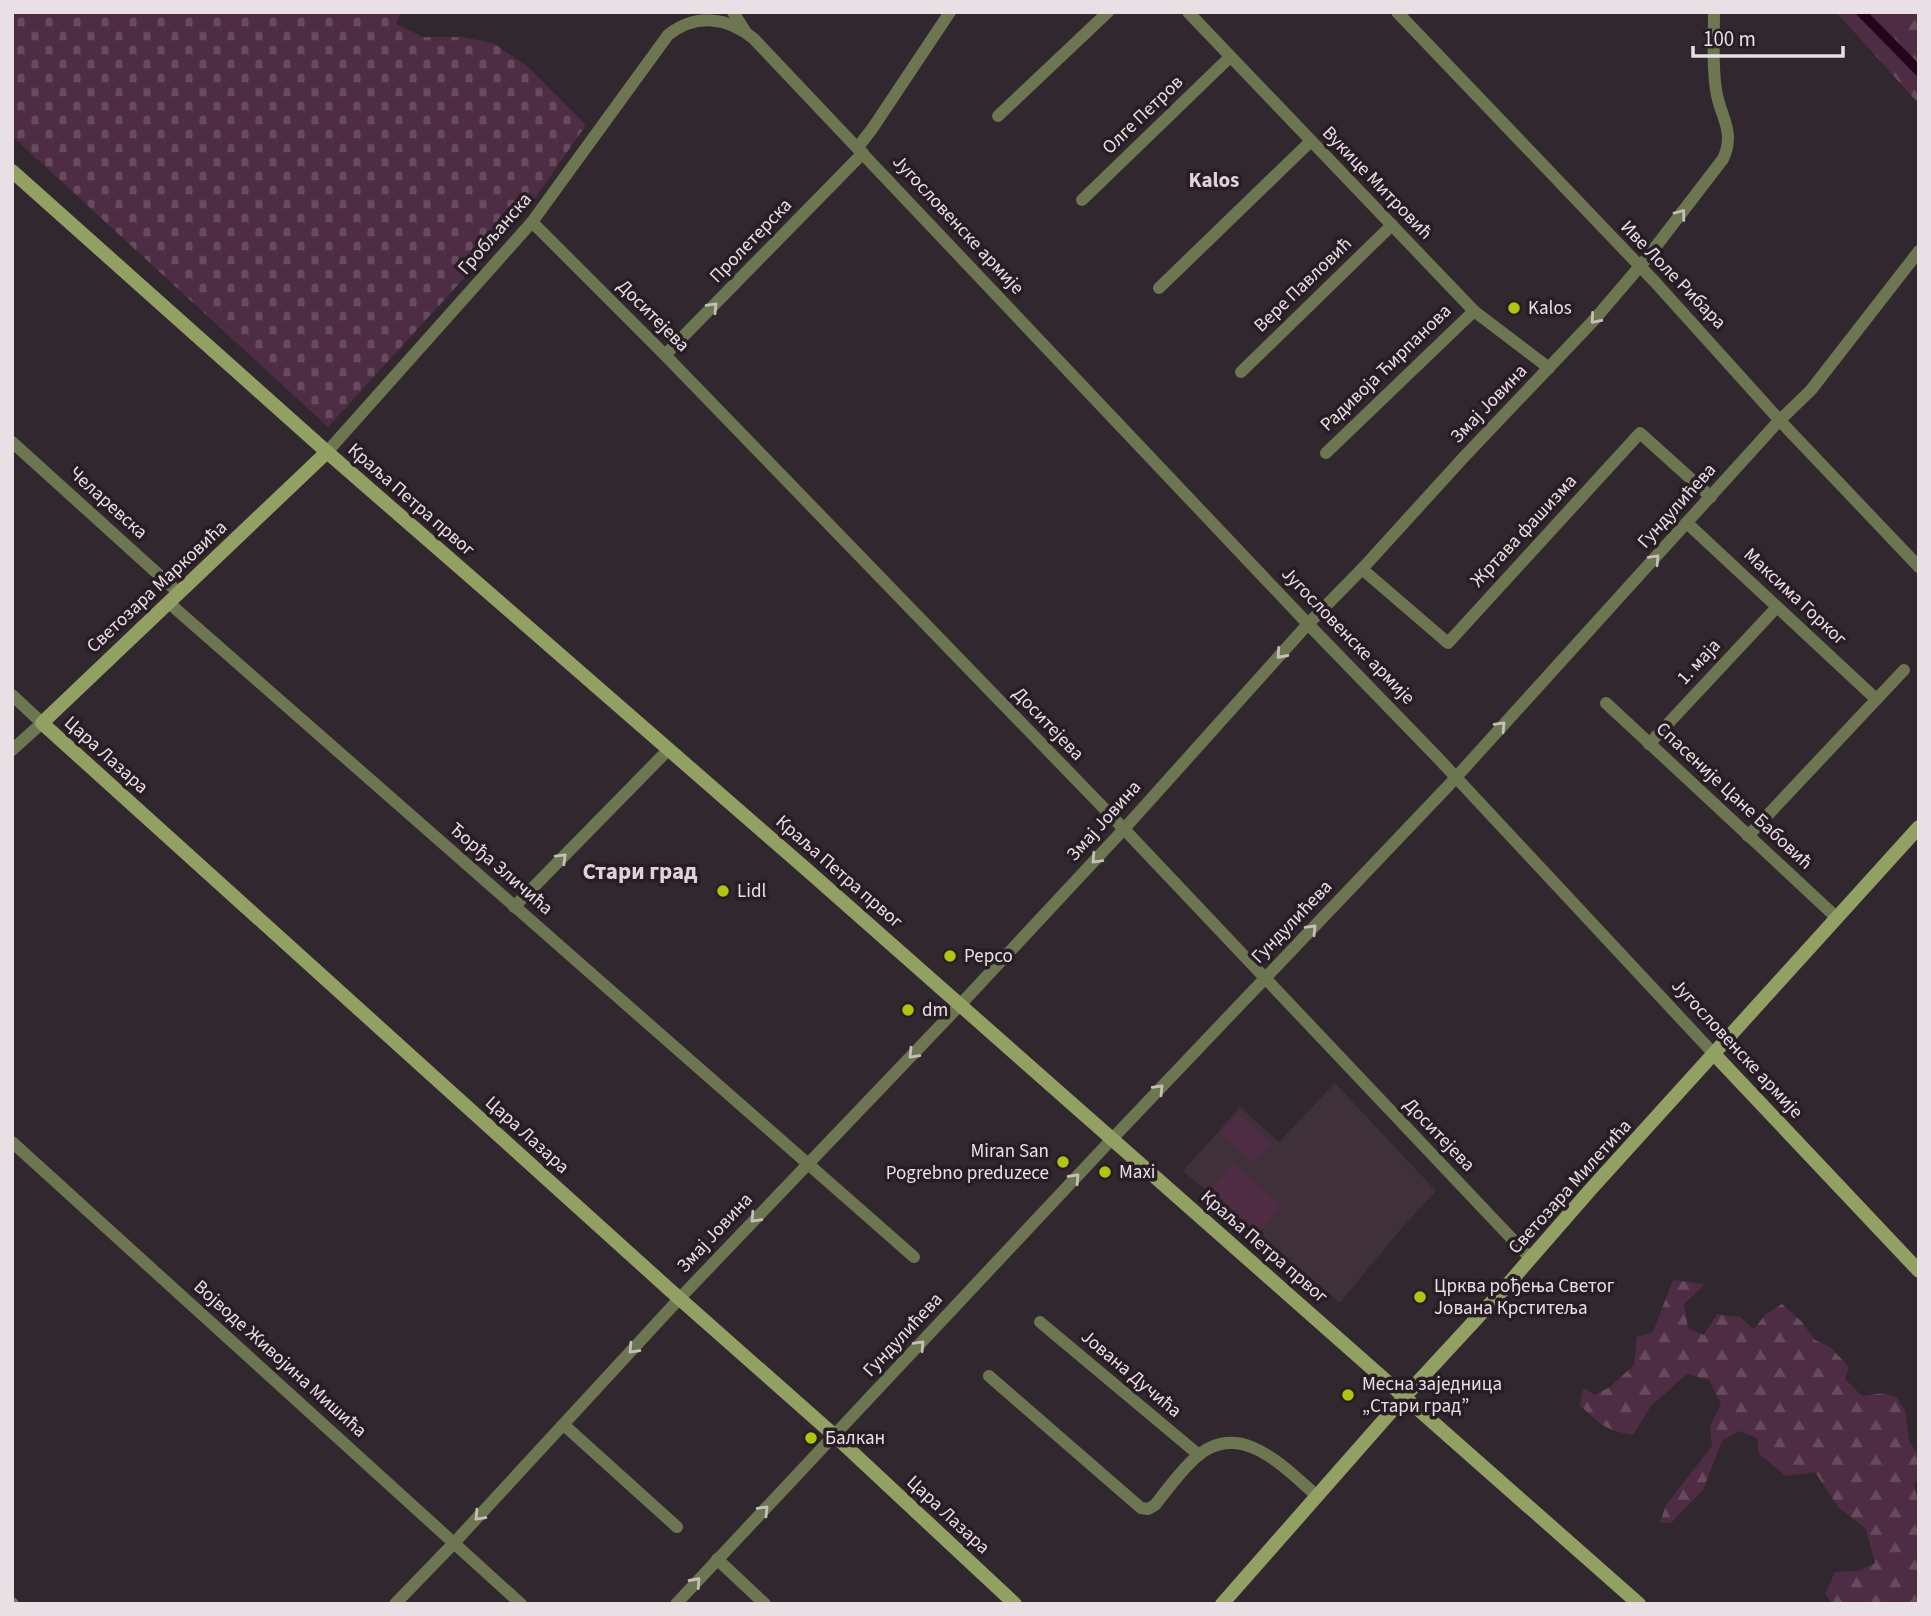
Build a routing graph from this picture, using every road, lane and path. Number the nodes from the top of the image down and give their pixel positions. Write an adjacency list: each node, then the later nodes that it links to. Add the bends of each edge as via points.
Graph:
1 (687, 12): 8 (street)
2 (733, 12): 9 (street, Југословенске армије)
3 (950, 12): 13 (street, Пролетерска)
4 (1108, 12): 11 (street)
5 (1188, 12): 10 (street, Вукице Митровић)
6 (1397, 12): 19 (street, Иве Лоле Рибара)
7 (1714, 12): 19 (street, Змај Јовина, one-way to 7, via 1728,148 1730,138 1716,92)
8 (677, 28): 9 (street, Југословенске армије, via 702,20 726,22); 16 (street, Гробљанска, via 659,45)
9 (746, 31): 13 (street, Југословенске армије)
10 (1230, 57): 12 (street, Вукице Митровић); 15 (street, Олге Петров)
11 (998, 116)
12 (1311, 141): 17 (street, Вукице Митровић); 20 (street)
13 (861, 150): 22 (street, Пролетерска, one-way to 13); 35 (street, Југословенске армије)
14 (12, 170): 27 (main road, Краља Петра првог)
15 (1082, 200)
16 (533, 222): 22 (street, Доситејева); 27 (street, Гробљанска)
17 (1392, 225): 21 (street, Вукице Митровић); 24 (street, Вере Павловић)
18 (1919, 251): 25 (street, Гундулићева, via 1811,390)
19 (1639, 267): 23 (street, Змај Јовина, one-way to 23); 25 (street, Иве Лоле Рибара)
20 (1159, 288)
21 (1474, 311): 23 (street, Вукице Митровић); 28 (street, Радивоја Ћирпанова)
22 (665, 355): 46 (street, Доситејева)
23 (1549, 368): 32 (street, Змај Јовина)
24 (1241, 372)
25 (1781, 419): 29 (street, Гундулићева); 31 (street, Иве Лоле Рибара)
26 (12, 442): 33 (street, Челаревска)
27 (327, 452): 33 (main road, Светозара Марковића); 42 (main road, Краља Петра првог)
28 (1326, 453)
29 (1712, 497): 30 (street, Гундулићева); 32 (street, Жртава фашизма, via 1640,433 1448,643)
30 (1687, 523): 34 (street, Максима Горког); 44 (street, Гундулићева, one-way to 30)
31 (1919, 567)
32 (1362, 569): 35 (street, Змај Јовина)
33 (174, 598): 40 (main road, Светозара Марковића); 48 (street, Ђорђа Зличића)
34 (1777, 607): 38 (street, Максима Горког); 41 (street, 1. маја)
35 (1308, 624): 44 (street, Југословенске армије); 46 (street, Змај Јовина, one-way to 46)
36 (1904, 670): 38 (street)
37 (12, 695): 40 (street, Цара Лазара)
38 (1876, 699): 47 (street)
39 (1606, 703): 41 (street, Спасеније Цане Бабовић)
40 (42, 723): 43 (street, Светозара Марковића); 59 (main road, Цара Лазара)
41 (1649, 744): 47 (street, Спасеније Цане Бабовић)
42 (669, 749): 48 (street, one-way to 42); 51 (main road, Краља Петра првог)
43 (12, 750)
44 (1456, 777): 50 (street, Гундулићева, one-way to 44); 52 (street, Југословенске армије)
45 (1919, 827): 49 (main road, Светозара Милетића)
46 (1124, 829): 50 (street, Доситејева); 51 (street, Змај Јовина, one-way to 51)
47 (1748, 835): 49 (street, Спасеније Цане Бабовић)
48 (514, 907): 55 (street, Ђорђа Зличића)
49 (1836, 917): 52 (main road, Светозара Милетића)
50 (1265, 979): 53 (street, Гундулићева, one-way to 50); 57 (street, Доситејева)
51 (960, 1005): 53 (main road, Краља Петра првог); 55 (street, Змај Јовина, one-way to 55)
52 (1714, 1054): 57 (main road, Светозара Милетића); 58 (main road, Југословенске армије)
53 (1112, 1139): 62 (main road, Краља Петра првог); 64 (street, Гундулићева, one-way to 53)
54 (12, 1142): 68 (street, Војводе Живојина Мишића)
55 (808, 1162): 56 (street, Ђорђа Зличића); 59 (street, Змај Јовина, one-way to 59)
56 (914, 1257)
57 (1530, 1258): 62 (main road, Светозара Милетића)
58 (1919, 1271)
59 (679, 1299): 63 (street, Змај Јовина, one-way to 63); 64 (main road, Цара Лазара)
60 (1040, 1322): 65 (street, Јована Дучића)
61 (989, 1376): 65 (street, via 1141,1508 1155,1505)
62 (1405, 1396): 66 (main road, Светозара Милетића); 76 (main road, Краља Петра првог)
63 (564, 1425): 67 (street); 68 (street, Змај Јовина, one-way to 68)
64 (835, 1436): 69 (street, Гундулићева, one-way to 64); 74 (main road, Цара Лазара)
65 (1199, 1455): 66 (street, via 1224,1444 1255,1447)
66 (1317, 1496): 75 (main road, Светозара Милетића)
67 (677, 1527)
68 (454, 1543): 70 (street, Змај Јовина); 71 (street, Војводе Живојина Мишића)
69 (717, 1559): 72 (street, Гундулићева, one-way to 69); 73 (street)
70 (395, 1604)
71 (521, 1604)
72 (676, 1604)
73 (765, 1604)
74 (1016, 1604)
75 (1222, 1604)
76 (1639, 1604)

